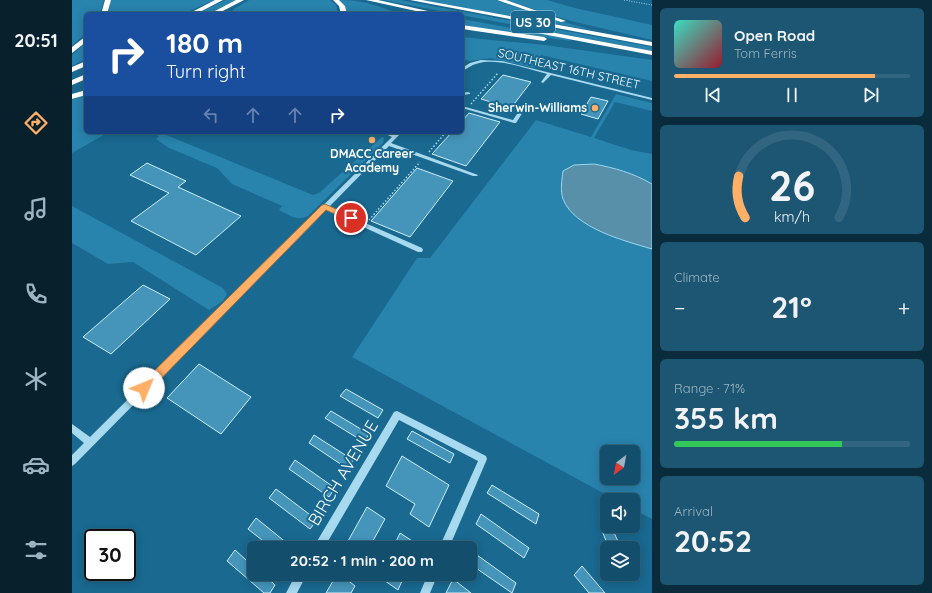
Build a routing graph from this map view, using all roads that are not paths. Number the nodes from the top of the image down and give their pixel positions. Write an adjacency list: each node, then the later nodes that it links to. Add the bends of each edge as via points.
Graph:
1 (108, 0): 10 (highway)
2 (220, 0): 11 (highway)
3 (241, 0): 12 (highway)
4 (245, 0): 13 (highway)
5 (336, 0): 14 (highway)
6 (369, 0): 9 (highway); 15 (highway)
7 (413, 0): 21 (highway, US 30)
8 (500, 0): 21 (highway, via 564,21)
9 (430, 11)
10 (105, 12)
11 (194, 12)
12 (216, 12)
13 (229, 12)
14 (344, 12)
15 (402, 12)
16 (464, 27): 24 (highway)
17 (516, 27): 25 (highway, US 30)
18 (469, 36): 20 (highway)
19 (84, 40): 23 (highway)
20 (548, 43)
21 (652, 43)
22 (564, 44): 24 (highway)
23 (72, 51)
24 (626, 52): 25 (highway)
25 (652, 55)
26 (464, 61): 27 (street)
27 (472, 63): 29 (street); 31 (street, SOUTHEAST 16TH STREET, via 502,62)
28 (84, 64): 30 (highway)
29 (464, 69)
30 (72, 70)
31 (550, 74): 33 (street); 39 (street, SOUTHEAST 16TH STREET)
32 (84, 77): 34 (highway)
33 (543, 82)
34 (72, 83)
35 (84, 93): 38 (highway)
36 (468, 93): 37 (street)
37 (464, 94)
38 (72, 96)
39 (652, 99)
40 (464, 107): 41 (street, via 514,122)
41 (521, 112)
42 (398, 134): 43 (street)
43 (388, 144): 44 (street); 45 (street)
44 (475, 174)
45 (325, 207): 46 (street); 48 (street)
46 (420, 250)
47 (72, 428): 48 (street)
48 (90, 442): 49 (street)
49 (72, 461)
50 (322, 541): 51 (street, BIRCH AVENUE, via 397,415 482,459)
51 (447, 541)
52 (298, 581): 54 (street)
53 (430, 581): 55 (street)
54 (291, 593)
55 (425, 593)

